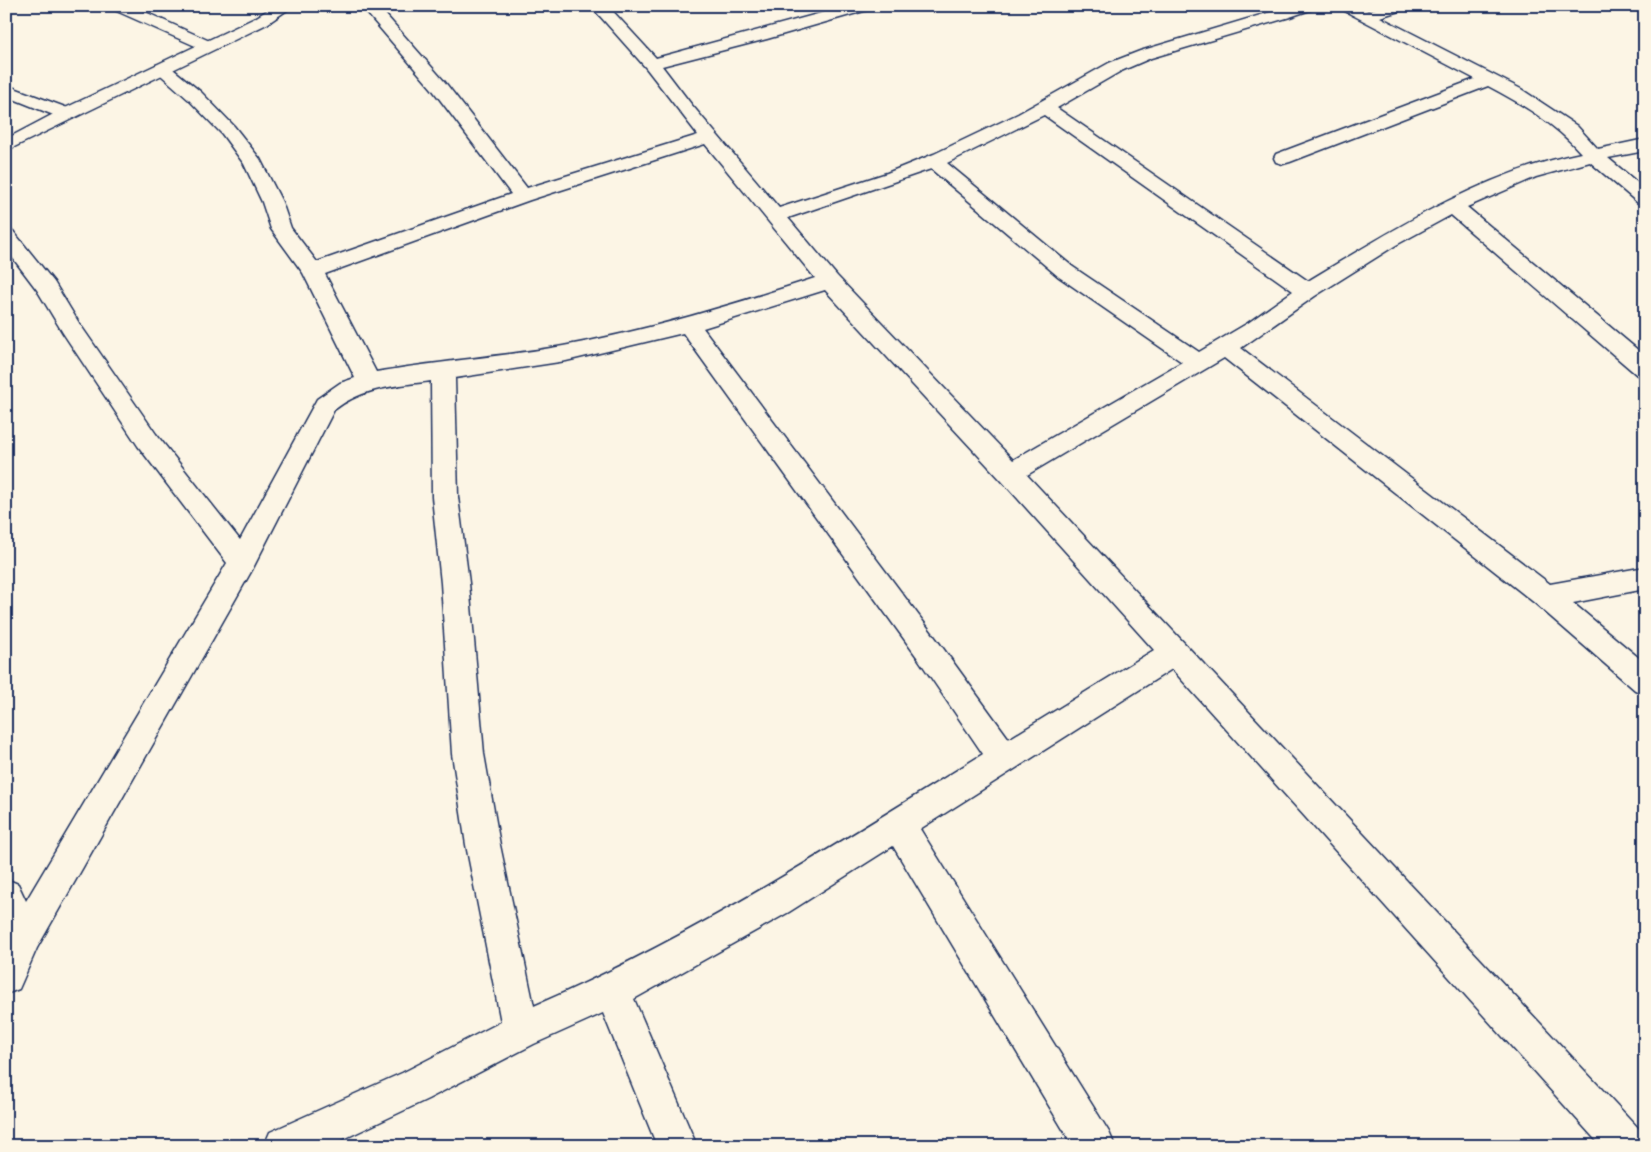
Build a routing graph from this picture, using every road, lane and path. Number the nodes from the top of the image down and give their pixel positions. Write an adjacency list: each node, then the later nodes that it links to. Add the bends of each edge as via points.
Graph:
1 (118, 6): 10 (street)
2 (285, 6): 10 (street)
3 (369, 6): 23 (street, via 438,85)
4 (599, 6): 11 (street)
5 (865, 6): 11 (street)
6 (1307, 6): 15 (street, via 1124,63)
7 (1347, 6): 9 (street)
8 (1399, 6): 9 (street)
9 (1367, 16): 13 (street)
10 (208, 46): 12 (street)
11 (652, 64): 17 (street)
12 (162, 69): 16 (street); 28 (street, via 195,96 228,130 253,163 281,229)
13 (1488, 80): 20 (street, via 1550,115 1570,130); 21 (street)
14 (6, 90): 16 (street)
15 (1044, 107): 22 (street); 30 (street)
16 (67, 114): 19 (street)
17 (709, 137): 23 (street); 26 (street)
18 (1645, 145): 20 (street)
19 (6, 146)
20 (1593, 155): 24 (street); 25 (street, via 1529,173)
21 (1283, 158)
22 (933, 161): 26 (street); 33 (street, via 1066,272)
23 (523, 196): 28 (street)
24 (1645, 199)
25 (1453, 206): 30 (street); 34 (street)
26 (775, 216): 29 (street)
27 (6, 235): 38 (street, via 46,286 147,440)
28 (313, 272): 36 (street)
29 (830, 281): 31 (street); 37 (street)
30 (1308, 291): 32 (street)
31 (689, 325): 35 (street, via 521,362); 43 (street, via 911,625)
32 (1225, 347): 33 (street); 40 (street)
33 (1199, 363): 37 (street)
34 (1645, 369)
35 (443, 371): 36 (street); 49 (street, via 445,497 468,754)
36 (369, 382): 38 (street, via 345,390 324,405)
37 (1010, 473): 41 (street)
38 (242, 562): 46 (street)
39 (1645, 578): 40 (street)
40 (1546, 596): 42 (street)
41 (1174, 652): 43 (street); 53 (street)
42 (1645, 681)
43 (1004, 758): 44 (street)
44 (899, 824): 48 (street, via 777,900); 52 (street)
45 (6, 896): 46 (street)
46 (25, 936): 47 (street)
47 (6, 976)
48 (612, 990): 49 (street); 51 (street)
49 (521, 1031): 50 (street, via 416,1086)
50 (286, 1145)
51 (676, 1146)
52 (1095, 1146)
53 (1628, 1146)

